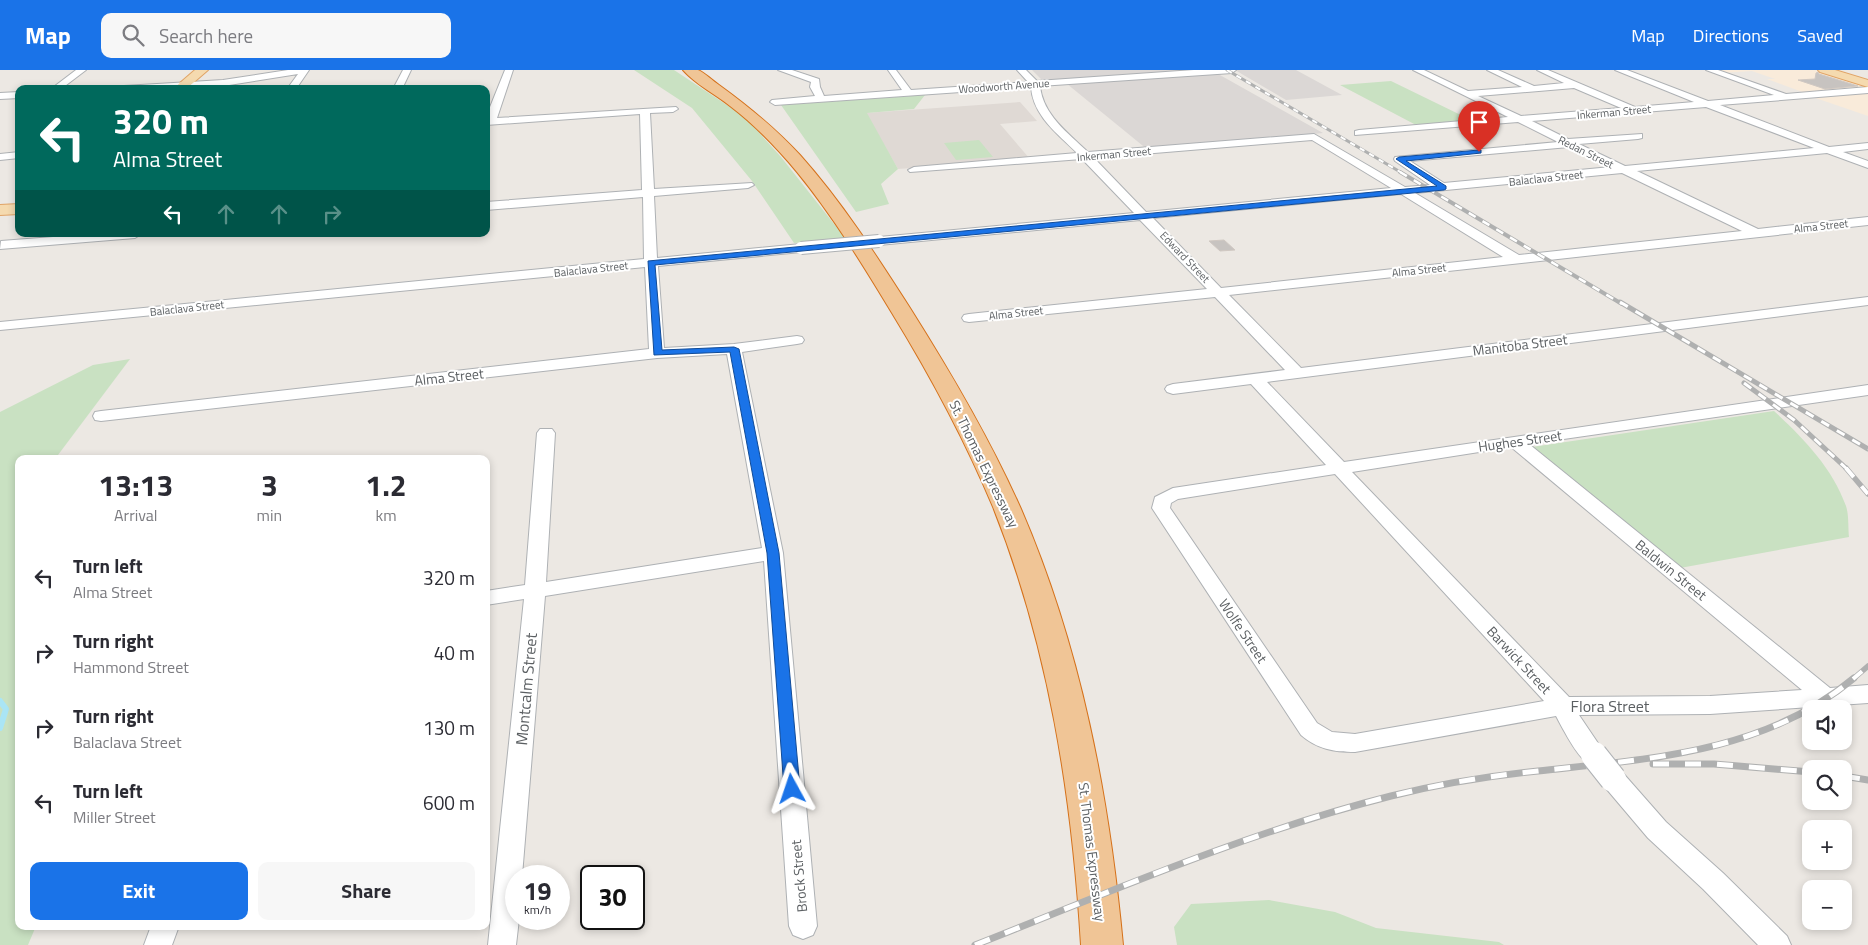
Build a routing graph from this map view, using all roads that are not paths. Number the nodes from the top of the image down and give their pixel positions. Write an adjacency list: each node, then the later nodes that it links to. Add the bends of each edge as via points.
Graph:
1 (82, 70): 20 (street)
2 (202, 70): 21 (main road)
3 (305, 70): 22 (street); 23 (street)
4 (407, 70): 24 (street)
5 (509, 70): 39 (street, via 497,90)
6 (689, 70): 43 (highway, St. Thomas Expressway)
7 (711, 70): 43 (highway)
8 (782, 70): 32 (street, via 816,81 815,88)
9 (892, 70): 28 (street)
10 (1021, 70): 18 (street)
11 (1232, 70): 18 (street, Woodworth Avenue)
12 (1417, 70): 29 (street, Redan Street)
13 (1491, 70): 26 (street)
14 (1541, 70): 25 (street)
15 (1619, 70): 35 (street)
16 (1710, 70): 33 (street)
17 (1824, 70): 19 (main road)
18 (1035, 84): 28 (street, Woodworth Avenue); 51 (street, Edward Street, via 1040,108)
19 (1868, 84)
20 (60, 85)
21 (183, 85)
22 (198, 85)
23 (294, 85)
24 (399, 85)
25 (1574, 85): 26 (street); 37 (street)
26 (1533, 88): 29 (street)
27 (1868, 90): 33 (street, Inkerman Street)
28 (908, 92): 32 (street, Woodworth Avenue)
29 (1466, 94): 40 (street, Redan Street)
30 (15, 95): 31 (street)
31 (0, 96)
32 (821, 98): 34 (street, Woodworth Avenue)
33 (1788, 98): 35 (street, Inkerman Street)
34 (775, 102)
35 (1709, 104): 37 (street, Inkerman Street); 48 (street)
36 (673, 109): 38 (street)
37 (1635, 110): 40 (street, Inkerman Street)
38 (645, 111): 41 (street); 58 (street)
39 (490, 119)
40 (1521, 120): 42 (street, Inkerman Street); 46 (street, Redan Street)
41 (490, 122)
42 (1360, 133)
43 (771, 134): 98 (highway, St. Thomas Expressway, via 836,212 904,314 972,435 1016,532 1041,603 1070,711 1091,835)
44 (1638, 136): 46 (street)
45 (1314, 137): 51 (street, Inkerman Street); 57 (street)
46 (1568, 143): 54 (street, Redan Street); 56 (street, via 1399,159)
47 (1868, 146): 48 (street, Balaclava Street)
48 (1828, 150): 52 (street); 54 (street, Balaclava Street)
49 (15, 155): 50 (street)
50 (0, 157)
51 (1086, 157): 53 (street, Inkerman Street); 62 (street, Edward Street)
52 (1868, 165)
53 (914, 170)
54 (1624, 170): 56 (street, Balaclava Street); 65 (street, Redan Street)
55 (748, 185): 58 (street)
56 (1444, 188): 57 (street, Balaclava Street)
57 (1405, 191): 62 (street, Balaclava Street); 69 (street)
58 (650, 193): 59 (street); 70 (street)
59 (490, 206)
60 (15, 209): 61 (main road)
61 (0, 210)
62 (1145, 216): 68 (street, Balaclava Street, bridge); 71 (street, Edward Street)
63 (1868, 221): 65 (street, Alma Street)
64 (15, 233): 67 (street)
65 (1756, 233): 69 (street, Alma Street)
66 (98, 237): 67 (street)
67 (1, 245)
68 (801, 248): 70 (street, Balaclava Street)
69 (1517, 260): 71 (street, Alma Street)
70 (651, 263): 74 (street, Balaclava Street); 77 (street)
71 (1219, 292): 73 (street, Alma Street); 78 (street, Edward Street)
72 (1868, 301): 78 (street, Manitoba Street)
73 (969, 318)
74 (5, 325)
75 (797, 340): 76 (street, Alma Street)
76 (734, 349): 77 (street, Alma Street); 87 (street, Brock Street)
77 (657, 353): 82 (street, Alma Street)
78 (1298, 374): 79 (street, Manitoba Street)
79 (1255, 379): 80 (street, Manitoba Street); 85 (street, Barwick Street)
80 (1173, 389)
81 (1868, 390): 84 (street, Hughes Street)
82 (101, 416)
83 (546, 433): 88 (street, Montcalm Street)
84 (1516, 441): 85 (street, Hughes Street); 91 (street, Baldwin Street)
85 (1338, 468): 86 (street, Hughes Street); 92 (street, Barwick Street)
86 (1173, 494): 93 (street, Wolfe Street, via 1162,501 1161,508 1309,728 1321,739)
87 (773, 553): 88 (street); 94 (street, Brock Street)
88 (535, 590): 89 (street); 97 (street, Montcalm Street)
89 (490, 597)
90 (1868, 694): 91 (street, Flora Street)
91 (1827, 698): 92 (street, Flora Street, via 1710,705)
92 (1563, 706): 93 (street, Flora Street); 99 (street, Barwick Street, bridge, via 1594,755 1657,830)
93 (1355, 743)
94 (803, 926)
95 (164, 930): 96 (street)
96 (158, 945)
97 (502, 945)
98 (1102, 945)
99 (1777, 945)

